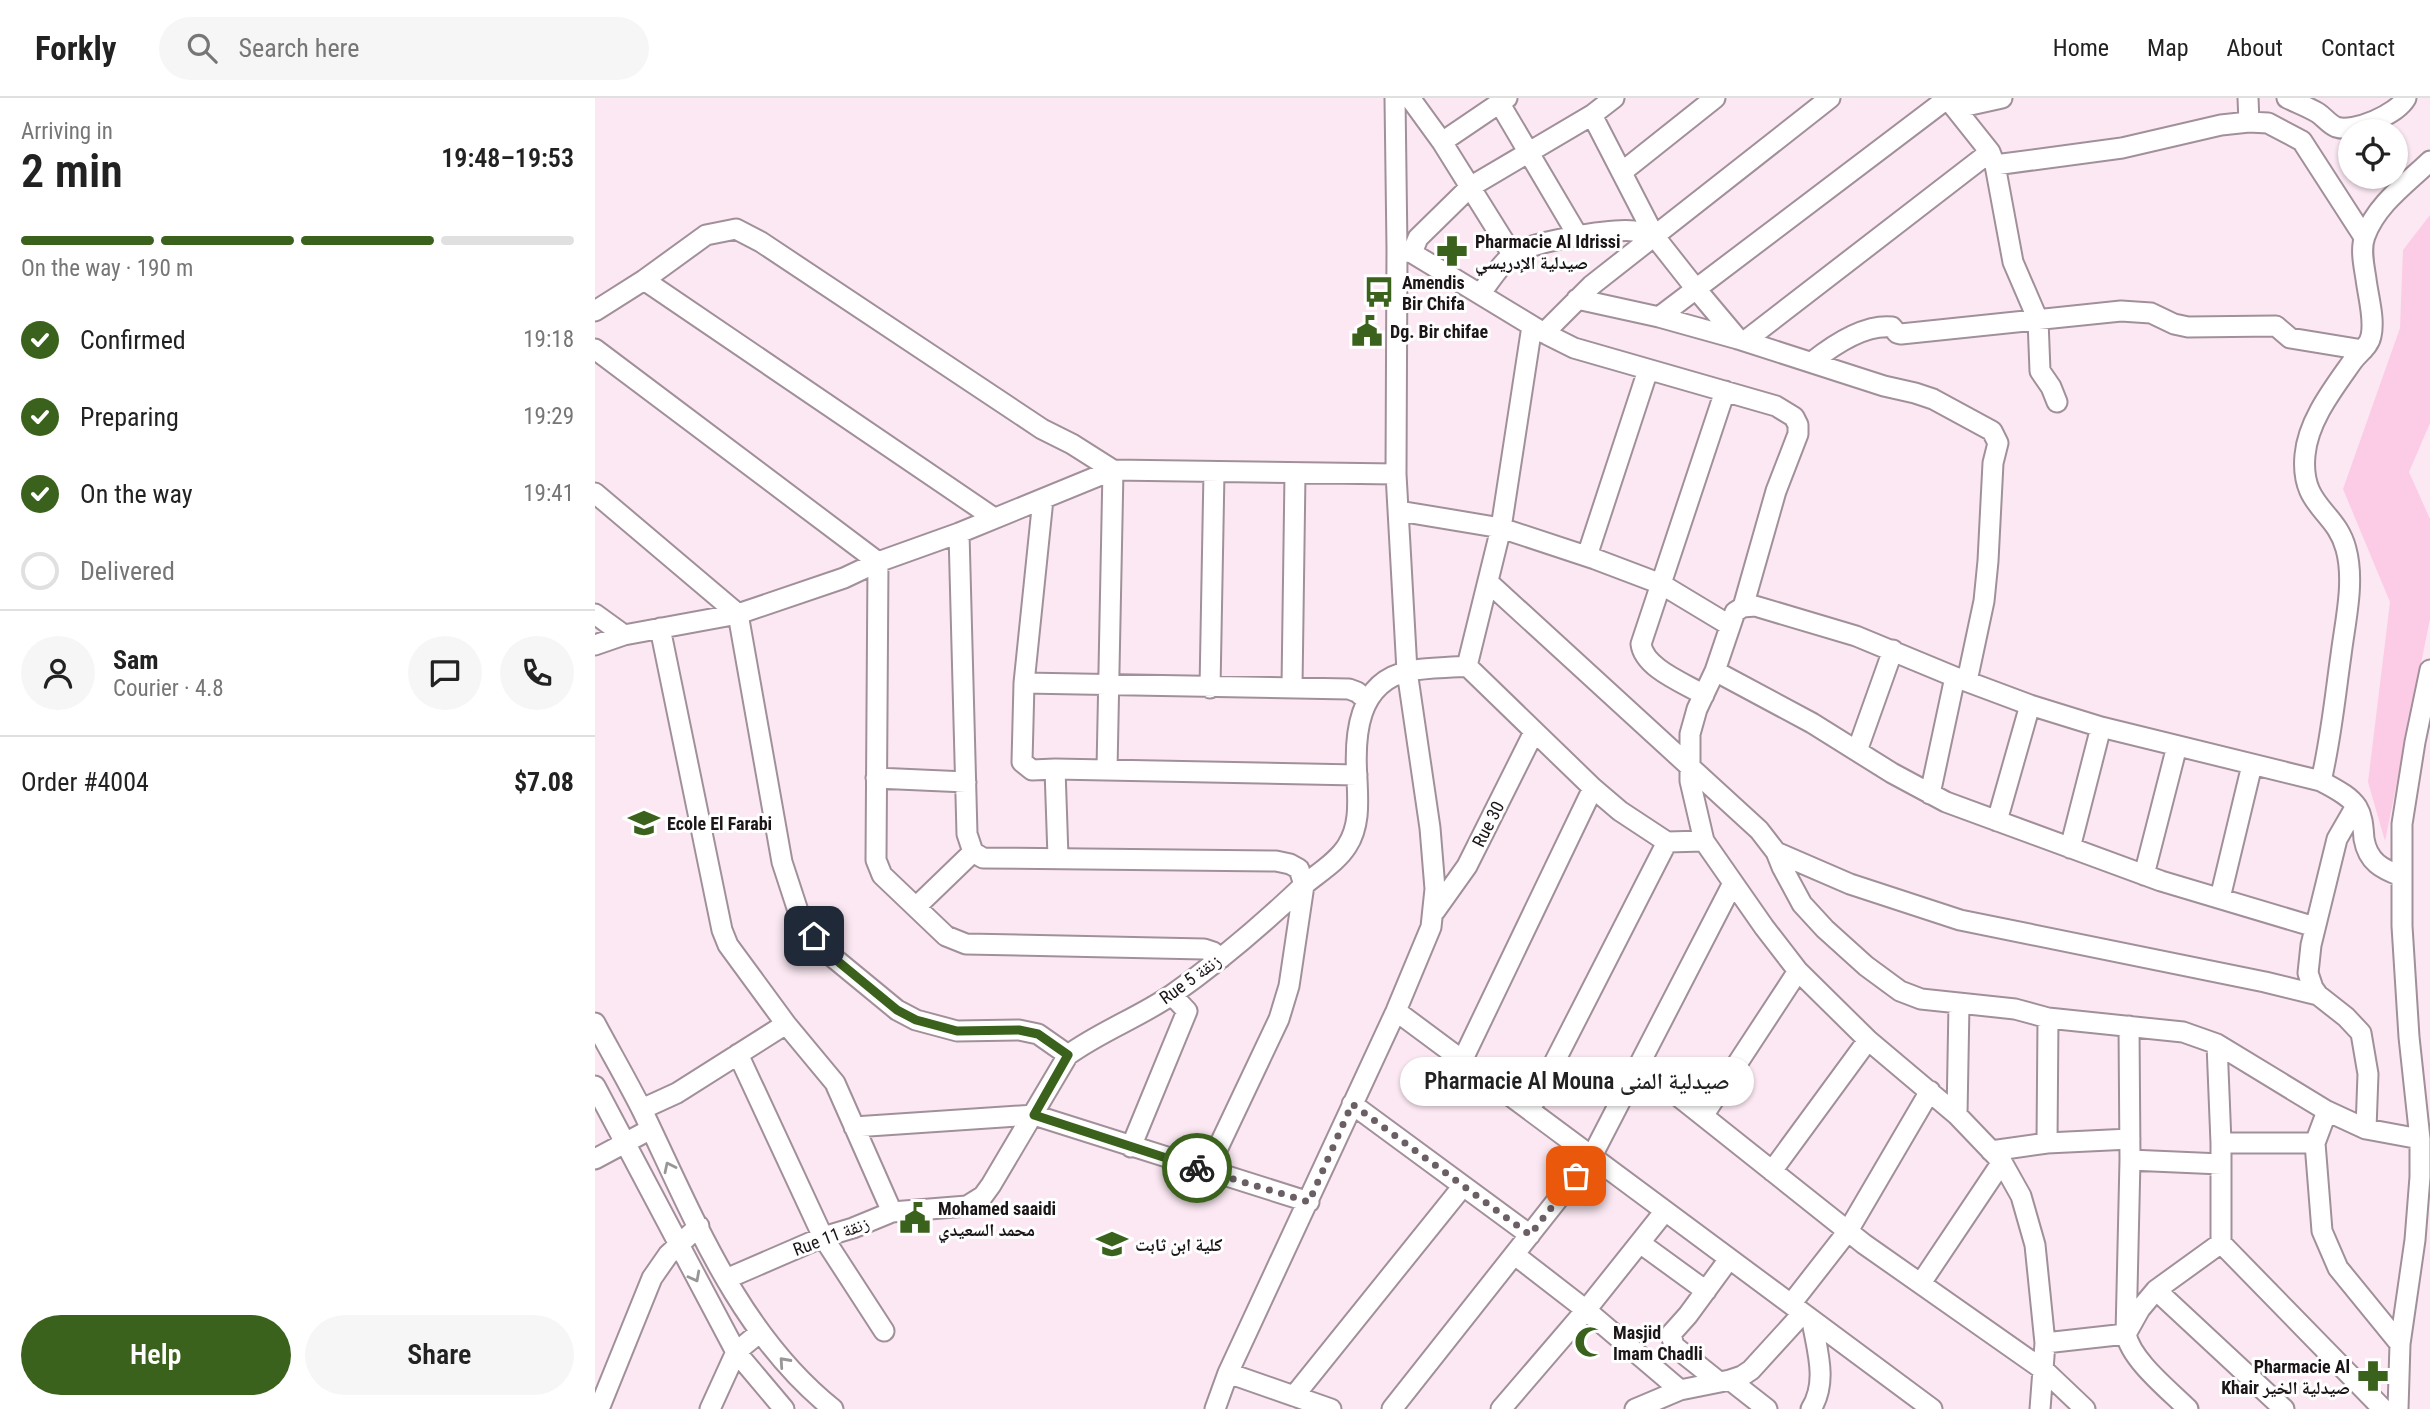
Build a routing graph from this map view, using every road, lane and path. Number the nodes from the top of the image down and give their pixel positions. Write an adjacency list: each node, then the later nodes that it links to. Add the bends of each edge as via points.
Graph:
1 (1395, 98): 23 (street)
2 (1411, 98): 14 (street)
3 (1614, 98): 12 (street)
4 (1715, 98): 18 (street)
5 (1830, 98): 21 (street)
6 (2002, 98): 11 (street)
7 (2248, 98): 13 (street)
8 (2287, 98): 9 (street, via 2341,128 2385,116)
9 (2406, 98)
10 (1504, 101): 14 (street); 15 (street)
11 (1951, 101): 16 (street); 26 (street)
12 (1592, 115): 15 (street); 18 (street)
13 (2249, 122): 16 (street, via 2102,152); 22 (street, via 2275,125 2302,141)
14 (1442, 142): 19 (street)
15 (1528, 152): 19 (street); 20 (street)
16 (1992, 158): 31 (street, via 2013,262); 33 (street)
17 (2430, 161): 22 (street, via 2388,200)
18 (1622, 172): 21 (street)
19 (1470, 187): 23 (street); 24 (street)
20 (1578, 236): 21 (street, via 1636,231); 24 (street)
21 (1655, 237): 26 (street); 28 (street)
22 (2364, 237): 35 (street, via 2372,330)
23 (1404, 251): 27 (street); 43 (street)
24 (1512, 254): 27 (street)
25 (645, 280): 29 (street); 40 (street, via 706,235 740,230 1042,429); 47 (street)
26 (1696, 289): 30 (street); 33 (street)
27 (1481, 293): 32 (street)
28 (1577, 299): 30 (street); 32 (street)
29 (595, 311)
30 (1659, 317): 33 (street)
31 (2038, 320): 35 (street, via 2136,311 2187,327 2276,326 2290,338); 36 (street, via 1901,334 1883,327 1836,342); 39 (street, via 2040,371)
32 (1538, 329): 37 (street, via 1574,348); 48 (street)
33 (1742, 340): 36 (street)
34 (595, 349): 51 (street)
35 (2363, 350): 84 (street, via 2322,407 2305,455 2311,494 2341,533 2348,564 2347,612)
36 (1812, 362): 66 (street, via 1933,399 1997,439 1984,601)
37 (1648, 370): 38 (street); 50 (street)
38 (1725, 391): 53 (street); 54 (street, via 1787,411 1798,428)
39 (2057, 402)
40 (1113, 470): 41 (street); 45 (street); 68 (street)
41 (1214, 472): 42 (street); 70 (street)
42 (1295, 474): 43 (street); 69 (street)
43 (1397, 474): 46 (street)
44 (595, 493): 56 (street)
45 (1043, 499): 47 (street); 67 (street)
46 (1399, 511): 48 (street); 64 (street)
47 (994, 518): 49 (street)
48 (1501, 528): 50 (street); 52 (street)
49 (960, 533): 51 (street); 85 (street)
50 (1587, 556): 53 (street)
51 (878, 562): 56 (street); 83 (street)
52 (1488, 582): 62 (street); 78 (street)
53 (1661, 584): 57 (street); 71 (street, via 1642,650 1655,666)
54 (1743, 607): 57 (street); 61 (street, via 1755,606)
55 (595, 614): 59 (street)
56 (738, 614): 58 (street); 117 (street, via 782,862 799,914 814,936 829,954 897,1010 916,1020 957,1031 1038,1034)
57 (1729, 625): 65 (street)
58 (660, 628): 59 (street); 112 (street, via 722,930 734,954)
59 (624, 635): 60 (street)
60 (595, 645)
61 (1893, 650): 66 (street); 77 (street)
62 (1467, 666): 64 (street); 75 (street)
63 (2430, 670): 97 (street, via 2402,824)
64 (1408, 671): 72 (street, via 1388,680); 102 (street, via 1434,870)
65 (1715, 671): 71 (street); 77 (street)
66 (1961, 679): 73 (street); 87 (street)
67 (1024, 683): 68 (street); 80 (street, via 1022,762 1032,770)
68 (1109, 686): 70 (street); 81 (street)
69 (1292, 687): 70 (street); 72 (street, via 1349,689)
70 (1210, 688)
71 (1704, 695): 78 (street, via 1693,720)
72 (1367, 701): 82 (street, Rue 5 زنقة, via 1357,732)
73 (2030, 705): 74 (street); 89 (street)
74 (2101, 727): 76 (street); 92 (street)
75 (1534, 732): 86 (street); 102 (street, Rue 30, via 1467,866)
76 (2177, 746): 79 (street); 96 (street)
77 (1857, 751): 87 (street)
78 (1689, 764): 90 (street); 94 (street)
79 (2252, 765): 84 (street); 100 (street)
80 (1055, 769): 81 (street); 95 (street)
81 (1107, 771): 82 (street)
82 (1357, 775): 99 (street, Rue 5 زنقة, via 1359,808 1349,844)
83 (876, 778): 85 (street); 101 (street, via 879,870)
84 (2321, 781): 88 (street)
85 (966, 782): 93 (street, via 967,834)
86 (1593, 788): 91 (street); 118 (street)
87 (1930, 794): 89 (street)
88 (2356, 806): 97 (street, via 2370,855 2381,869); 103 (street, via 2336,839)
89 (1997, 821): 92 (street)
90 (1704, 841): 91 (street); 98 (street)
91 (1667, 842): 124 (street)
92 (2070, 848): 96 (street)
93 (974, 852): 95 (street, via 983,858); 101 (street)
94 (1776, 852): 107 (street, via 1850,884 1960,920); 108 (street, via 1803,904 1866,966 1912,996)
95 (1058, 857): 99 (street, via 1276,861 1300,870)
96 (2144, 875): 100 (street)
97 (2401, 876): 133 (street, via 2409,1037)
98 (1733, 883): 105 (street); 119 (street)
99 (1304, 886): 104 (street, Rue 5 زنقة); 144 (street, via 1289,986 1279,1019)
100 (2220, 898): 103 (street)
101 (916, 907): 104 (street, via 946,936 966,944 1204,948)
102 (1435, 911): 109 (street)
103 (2315, 927): 107 (street, via 2308,973)
104 (1220, 958): 106 (street, Rue 5 زنقة)
105 (1798, 971): 114 (street); 128 (street)
106 (1172, 995): 117 (street, Rue 5 زنقة); 138 (street, via 1187,1011)
107 (2318, 995): 131 (street, via 2354,1024 2364,1039)
108 (1959, 1004): 110 (street, via 2015,1009); 127 (street)
109 (1397, 1011): 118 (street); 122 (street)
110 (2048, 1018): 113 (street); 135 (street)
111 (595, 1023): 123 (street)
112 (786, 1024): 116 (street); 129 (street, via 835,1083)
113 (2129, 1026): 115 (street, via 2183,1032); 132 (street)
114 (1868, 1040): 121 (street); 145 (street)
115 (2217, 1044): 125 (street); 136 (street)
116 (738, 1054): 123 (street, via 677,1093); 153 (street)
117 (1068, 1055): 126 (street, Rue 11 زنقة)
118 (1463, 1059): 124 (street)
119 (1639, 1065): 128 (street); 139 (street)
120 (595, 1086): 134 (street)
121 (1930, 1091): 127 (street); 151 (street)
122 (1352, 1104): 146 (street); 147 (street)
123 (642, 1109): 130 (street)
124 (1530, 1110): 139 (street)
125 (2327, 1111): 131 (street); 137 (street)
126 (1034, 1115): 129 (street); 138 (street); 149 (street, Rue 11 زنقة, via 991,1185 975,1202)
127 (1957, 1115): 140 (street)
128 (1703, 1116): 145 (street)
129 (854, 1127): 149 (street)
130 (651, 1129): 134 (street); 150 (street, one-way to 130)
131 (2366, 1129): 133 (street)
132 (2130, 1139): 135 (street); 142 (street)
133 (2420, 1139): 169 (street, via 2415,1240)
134 (625, 1142): 141 (street); 156 (street)
135 (2047, 1143): 140 (street)
136 (2221, 1143): 137 (street); 143 (street)
137 (2315, 1143): 169 (street, via 2322,1231 2330,1252 2337,1268)
138 (1131, 1147): 144 (street)
139 (1592, 1156): 148 (street); 152 (street)
140 (1997, 1157): 160 (street); 168 (street, via 2021,1196 2035,1245)
141 (595, 1159)
142 (2130, 1160): 143 (street); 167 (street)
143 (2221, 1164): 155 (street)
144 (1206, 1171): 147 (street)
145 (1772, 1171): 151 (street)
146 (1463, 1186): 152 (street); 175 (street)
147 (1309, 1202): 172 (street)
148 (1665, 1211): 154 (street); 158 (street)
149 (893, 1212): 153 (street, Rue 11 زنقة)
150 (699, 1226): 156 (street); 159 (street)
151 (1848, 1231): 160 (street); 164 (street)
152 (1530, 1235): 157 (street)
153 (824, 1237): 159 (street, Rue 11 زنقة); 165 (street)
154 (1640, 1242): 162 (street); 163 (street)
155 (2221, 1243): 161 (street); 192 (street)
156 (678, 1246): 170 (street, one-way to 170); 176 (street, via 652,1278)
157 (1515, 1255): 163 (street); 182 (street)
158 (1729, 1259): 162 (street); 164 (street)
159 (726, 1279): 166 (street)
160 (1921, 1283): 171 (street)
161 (2157, 1290): 167 (street); 191 (street)
162 (1706, 1291): 173 (street, via 1671,1339 1678,1350)
163 (1586, 1310): 174 (street); 183 (street)
164 (1802, 1313): 173 (street, via 1751,1370); 186 (street, via 1821,1379); 187 (street)
165 (884, 1331)
166 (759, 1333): 170 (street); 179 (street, one-way to 166)
167 (2126, 1334): 168 (street); 190 (street, via 2138,1357)
168 (2045, 1343): 171 (street)
169 (2400, 1344): 193 (street)
170 (736, 1352): 177 (street); 178 (street)
171 (2045, 1371): 188 (street); 189 (street)
172 (1228, 1373): 175 (street); 180 (street)
173 (1725, 1381): 174 (street); 185 (street)
174 (1680, 1390): 184 (street)
175 (1294, 1396): 181 (street)
176 (599, 1409)
177 (709, 1409)
178 (784, 1409)
179 (833, 1409)
180 (1215, 1409)
181 (1331, 1409)
182 (1392, 1409)
183 (1501, 1409)
184 (1635, 1409)
185 (1767, 1409)
186 (1811, 1409)
187 (1933, 1409)
188 (2040, 1409)
189 (2085, 1409)
190 (2188, 1409)
191 (2284, 1409)
192 (2383, 1409)
193 (2398, 1409)

